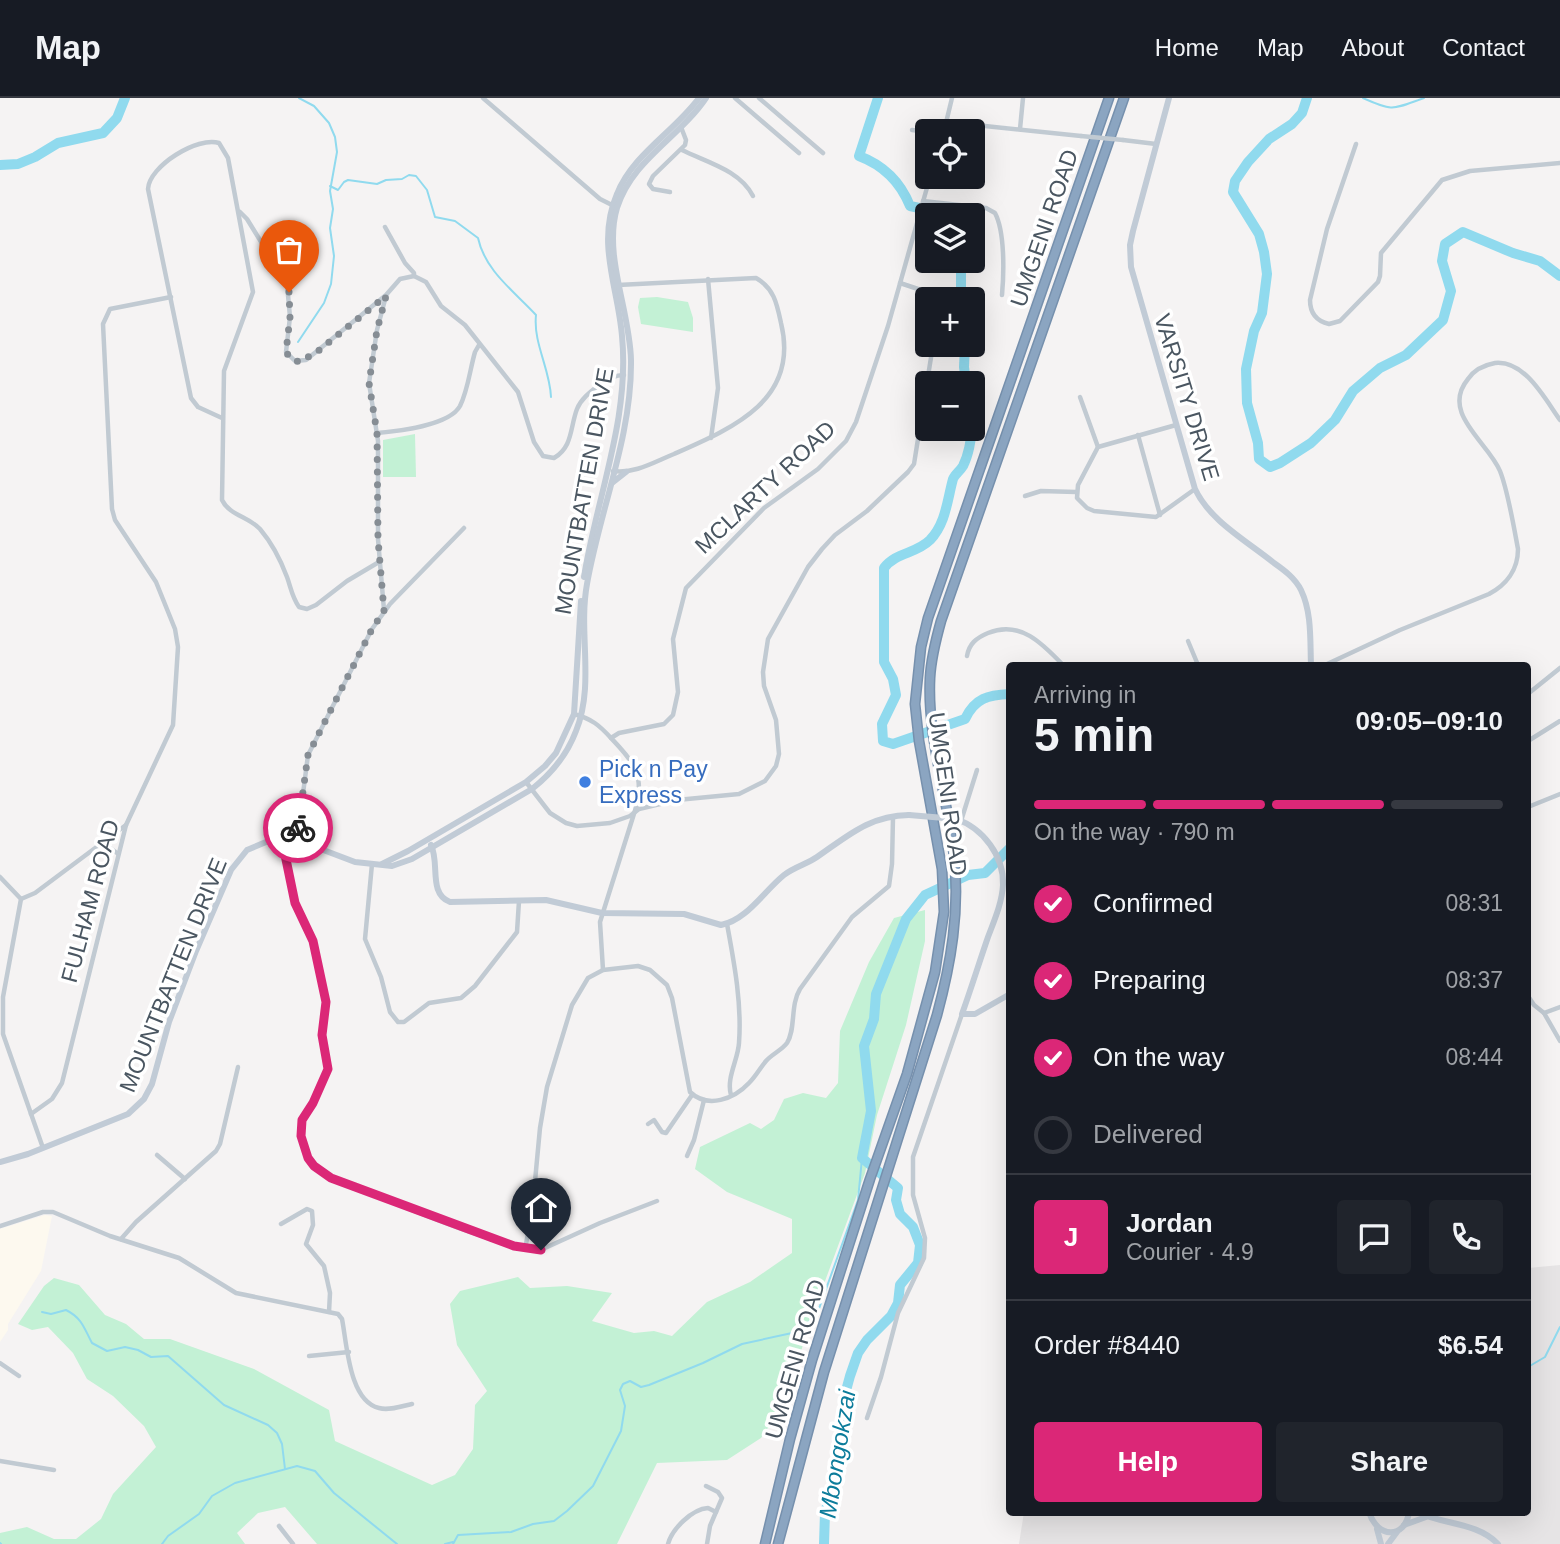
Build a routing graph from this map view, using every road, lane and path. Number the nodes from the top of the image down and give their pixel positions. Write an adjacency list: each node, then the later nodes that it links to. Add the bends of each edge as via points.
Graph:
1 (483, 98): 27 (street, via 600,199)
2 (699, 98): 27 (main road, MOUNTBATTEN DRIVE, via 627,174)
3 (706, 98): 13 (main road, MOUNTBATTEN DRIVE)
4 (735, 98): 20 (street)
5 (759, 98): 21 (street)
6 (952, 98): 11 (street)
7 (1023, 98): 16 (street)
8 (1106, 98): 141 (highway, UMGENI ROAD, via 928,618 916,678 918,730 942,869 941,939 907,1074 812,1360)
9 (1124, 98): 142 (highway, UMGENI ROAD, via 941,621 931,671 932,730 954,860 952,945 943,994 824,1372)
10 (1169, 98): 17 (main road, VARSITY DRIVE)
11 (948, 119)
12 (985, 126): 16 (street)
13 (681, 127): 19 (street, via 686,140); 27 (main road, MOUNTBATTEN DRIVE, via 635,173)
14 (912, 130): 15 (street)
15 (915, 130)
16 (1020, 130): 17 (street, bridge)
17 (1156, 144): 46 (main road, VARSITY DRIVE, via 1130,256)
18 (1356, 144): 22 (street, via 1326,229 1310,300 1314,316 1329,324 1340,321 1378,282 1381,253 1442,180 1470,171)
19 (682, 149): 24 (street, via 650,180 653,189); 25 (street, via 737,177)
20 (799, 153)
21 (823, 153)
22 (1560, 163)
23 (927, 189): 26 (street, MCLARTY ROAD)
24 (670, 192)
25 (753, 196)
26 (923, 203)
27 (615, 206): 35 (main road, MOUNTBATTEN DRIVE, via 612,246)
28 (985, 208): 37 (street, via 995,213 999,223)
29 (239, 211): 38 (street, via 287,284 286,352 291,359 306,360); 39 (street, via 228,158 219,143 204,142 181,151 149,182); 44 (street, via 253,292 227,359)
30 (384, 227): 32 (street)
31 (915, 230): 34 (street, MCLARTY ROAD)
32 (414, 276): 38 (street, via 400,279); 40 (street, via 426,282 438,302 465,325)
33 (708, 279): 35 (street); 49 (street, via 718,388); 49 (street, via 752,277 764,283 775,298 786,347 781,373 768,396 751,414)
34 (900, 283): 36 (street); 71 (street, MCLARTY ROAD, via 846,441 764,508 686,588 673,639 678,692 673,715 664,724)
35 (617, 285): 42 (main road, MOUNTBATTEN DRIVE, via 628,327)
36 (915, 288)
37 (1002, 295)
38 (386, 296): 47 (street, via 369,383)
39 (171, 297): 44 (street, via 191,398 198,407); 82 (street, FULHAM ROAD, via 110,309 103,324 115,520 156,582 178,647 173,724)
40 (479, 345): 42 (street, via 518,392 538,450 547,458 563,450 583,399 607,380); 47 (street, via 456,412 417,428)
41 (931, 357): 79 (street, via 914,464 822,549 768,639 764,686 779,734 778,763 771,776 739,794 677,800)
42 (628, 375): 51 (main road, MOUNTBATTEN DRIVE, via 625,424)
43 (1080, 397): 50 (street)
44 (222, 418): 59 (street, via 222,500 260,529 299,607 316,605)
45 (1560, 420): 66 (street, via 1518,369 1495,363 1471,375 1461,390 1461,412 1501,475 1518,550 1511,574 1489,594)
46 (1176, 425): 48 (street); 54 (main road, VARSITY DRIVE)
47 (377, 433): 59 (street)
48 (1138, 435): 50 (street); 57 (street)
49 (711, 438): 52 (street)
50 (1097, 447): 55 (street)
51 (612, 470): 52 (street); 53 (main road, MOUNTBATTEN DRIVE); 69 (main road, MOUNTBATTEN DRIVE, via 581,595)
52 (626, 472): 53 (main road)
53 (611, 483): 69 (main road, MOUNTBATTEN DRIVE, via 585,597 586,680)
54 (1195, 489): 57 (street); 65 (main road, VARSITY DRIVE, via 1213,514 1300,588 1309,618)
55 (1076, 492): 56 (street, via 1041,491); 57 (street, via 1080,503 1094,511)
56 (1025, 496)
57 (1160, 515)
58 (464, 528): 60 (street)
59 (379, 562): 60 (street)
60 (384, 611): 84 (street, via 308,755)
61 (1188, 641): 64 (street)
62 (967, 656): 63 (street, via 971,644 982,635 1012,629 1038,640)
63 (1060, 662)
64 (1197, 662)
65 (1311, 662)
66 (1331, 662)
67 (1560, 668): 68 (street)
68 (1531, 692)
69 (578, 715): 71 (street, via 596,722); 73 (main road, MOUNTBATTEN DRIVE, via 576,731)
70 (1560, 721): 72 (street)
71 (611, 738): 79 (street, via 637,770 640,790)
72 (1531, 739)
73 (559, 755): 75 (main road, MOUNTBATTEN DRIVE); 76 (main road, MOUNTBATTEN DRIVE, via 546,778)
74 (977, 770): 81 (street)
75 (526, 782): 76 (street); 85 (main road, MOUNTBATTEN DRIVE)
76 (531, 789): 79 (street, via 550,813 577,826 610,823); 87 (main road, MOUNTBATTEN DRIVE)
77 (1560, 794): 78 (street)
78 (1531, 806)
79 (635, 811): 94 (street)
80 (893, 816): 81 (main road, bridge); 95 (main road, via 847,834 784,876); 107 (street, via 889,886 852,917 800,989 786,1044)
81 (958, 820): 102 (main road, via 982,834 998,858 1003,878 1002,896)
82 (126, 825): 86 (street); 88 (street, FULHAM ROAD)
83 (282, 840): 84 (main road, MOUNTBATTEN DRIVE); 111 (main road, MOUNTBATTEN DRIVE, via 247,850 231,870 182,987 144,1098 128,1114); 120 (street, via 295,903 313,941 326,1002 322,1035 328,1069 304,1116 300,1131 305,1152 322,1173)
84 (297, 840): 89 (main road, MOUNTBATTEN DRIVE)
85 (428, 840): 87 (main road); 90 (main road, MOUNTBATTEN DRIVE)
86 (97, 846): 88 (street); 92 (street)
87 (432, 848): 90 (main road, MOUNTBATTEN DRIVE, via 401,863); 93 (main road, via 438,890 445,901)
88 (117, 853): 109 (street, FULHAM ROAD, via 62,1083 52,1099)
89 (372, 864): 90 (main road, MOUNTBATTEN DRIVE); 93 (street, via 365,939 382,977 390,1012 398,1022 429,1003 461,998 475,986 517,932)
90 (380, 864)
91 (0, 877): 92 (street)
92 (21, 899): 98 (street)
93 (519, 901): 94 (main road, via 546,900)
94 (602, 913): 95 (main road, via 676,914); 96 (street)
95 (727, 924): 107 (street, via 739,1028)
96 (603, 970): 106 (street, via 645,967 667,985); 120 (street, via 580,988 553,1066)
97 (1006, 996): 102 (main road, via 975,1014)
98 (1, 997): 109 (street, via 3,1034)
99 (1531, 1000): 101 (street)
100 (1560, 1007): 101 (street)
101 (1544, 1013): 103 (street)
102 (962, 1014): 127 (street, via 913,1157 913,1195 925,1238 924,1258 898,1313)
103 (1557, 1031): 104 (street)
104 (1560, 1041)
105 (238, 1068): 115 (street, via 220,1144)
106 (692, 1095): 108 (street); 110 (street, via 666,1133 654,1121)
107 (731, 1096): 108 (street, via 715,1102)
108 (704, 1100): 113 (street)
109 (31, 1114): 111 (street)
110 (648, 1124)
111 (43, 1148): 114 (main road, MOUNTBATTEN DRIVE)
112 (157, 1155): 115 (street)
113 (687, 1156)
114 (0, 1162)
115 (185, 1179): 119 (street)
116 (657, 1201): 120 (street, via 541,1250)
117 (281, 1224): 121 (street, via 312,1211 306,1244 324,1266)
118 (0, 1226): 119 (street, via 53,1212)
119 (121, 1239): 121 (street, via 179,1258 236,1293)
120 (525, 1249)
121 (329, 1312): 122 (street, via 342,1319)
122 (349, 1353): 123 (street); 126 (street, via 363,1399 383,1409)
123 (309, 1356)
124 (0, 1363): 125 (street)
125 (19, 1376)
126 (412, 1404)
127 (867, 1418)
128 (0, 1461): 129 (street)
129 (54, 1470)
130 (706, 1486): 131 (street, via 722,1498)
131 (716, 1512): 139 (street, via 698,1510 674,1531); 140 (street)
132 (1370, 1516): 136 (main road)
133 (1407, 1516): 137 (main road)
134 (1428, 1517): 137 (main road); 145 (main road, via 1478,1529)
135 (279, 1526): 138 (street)
136 (1376, 1526): 137 (main road, via 1388,1533); 143 (main road)
137 (1402, 1526): 144 (main road)
138 (293, 1544)
139 (667, 1544)
140 (707, 1544)
141 (765, 1544)
142 (778, 1544)
143 (1381, 1544)
144 (1388, 1544)
145 (1498, 1544)

